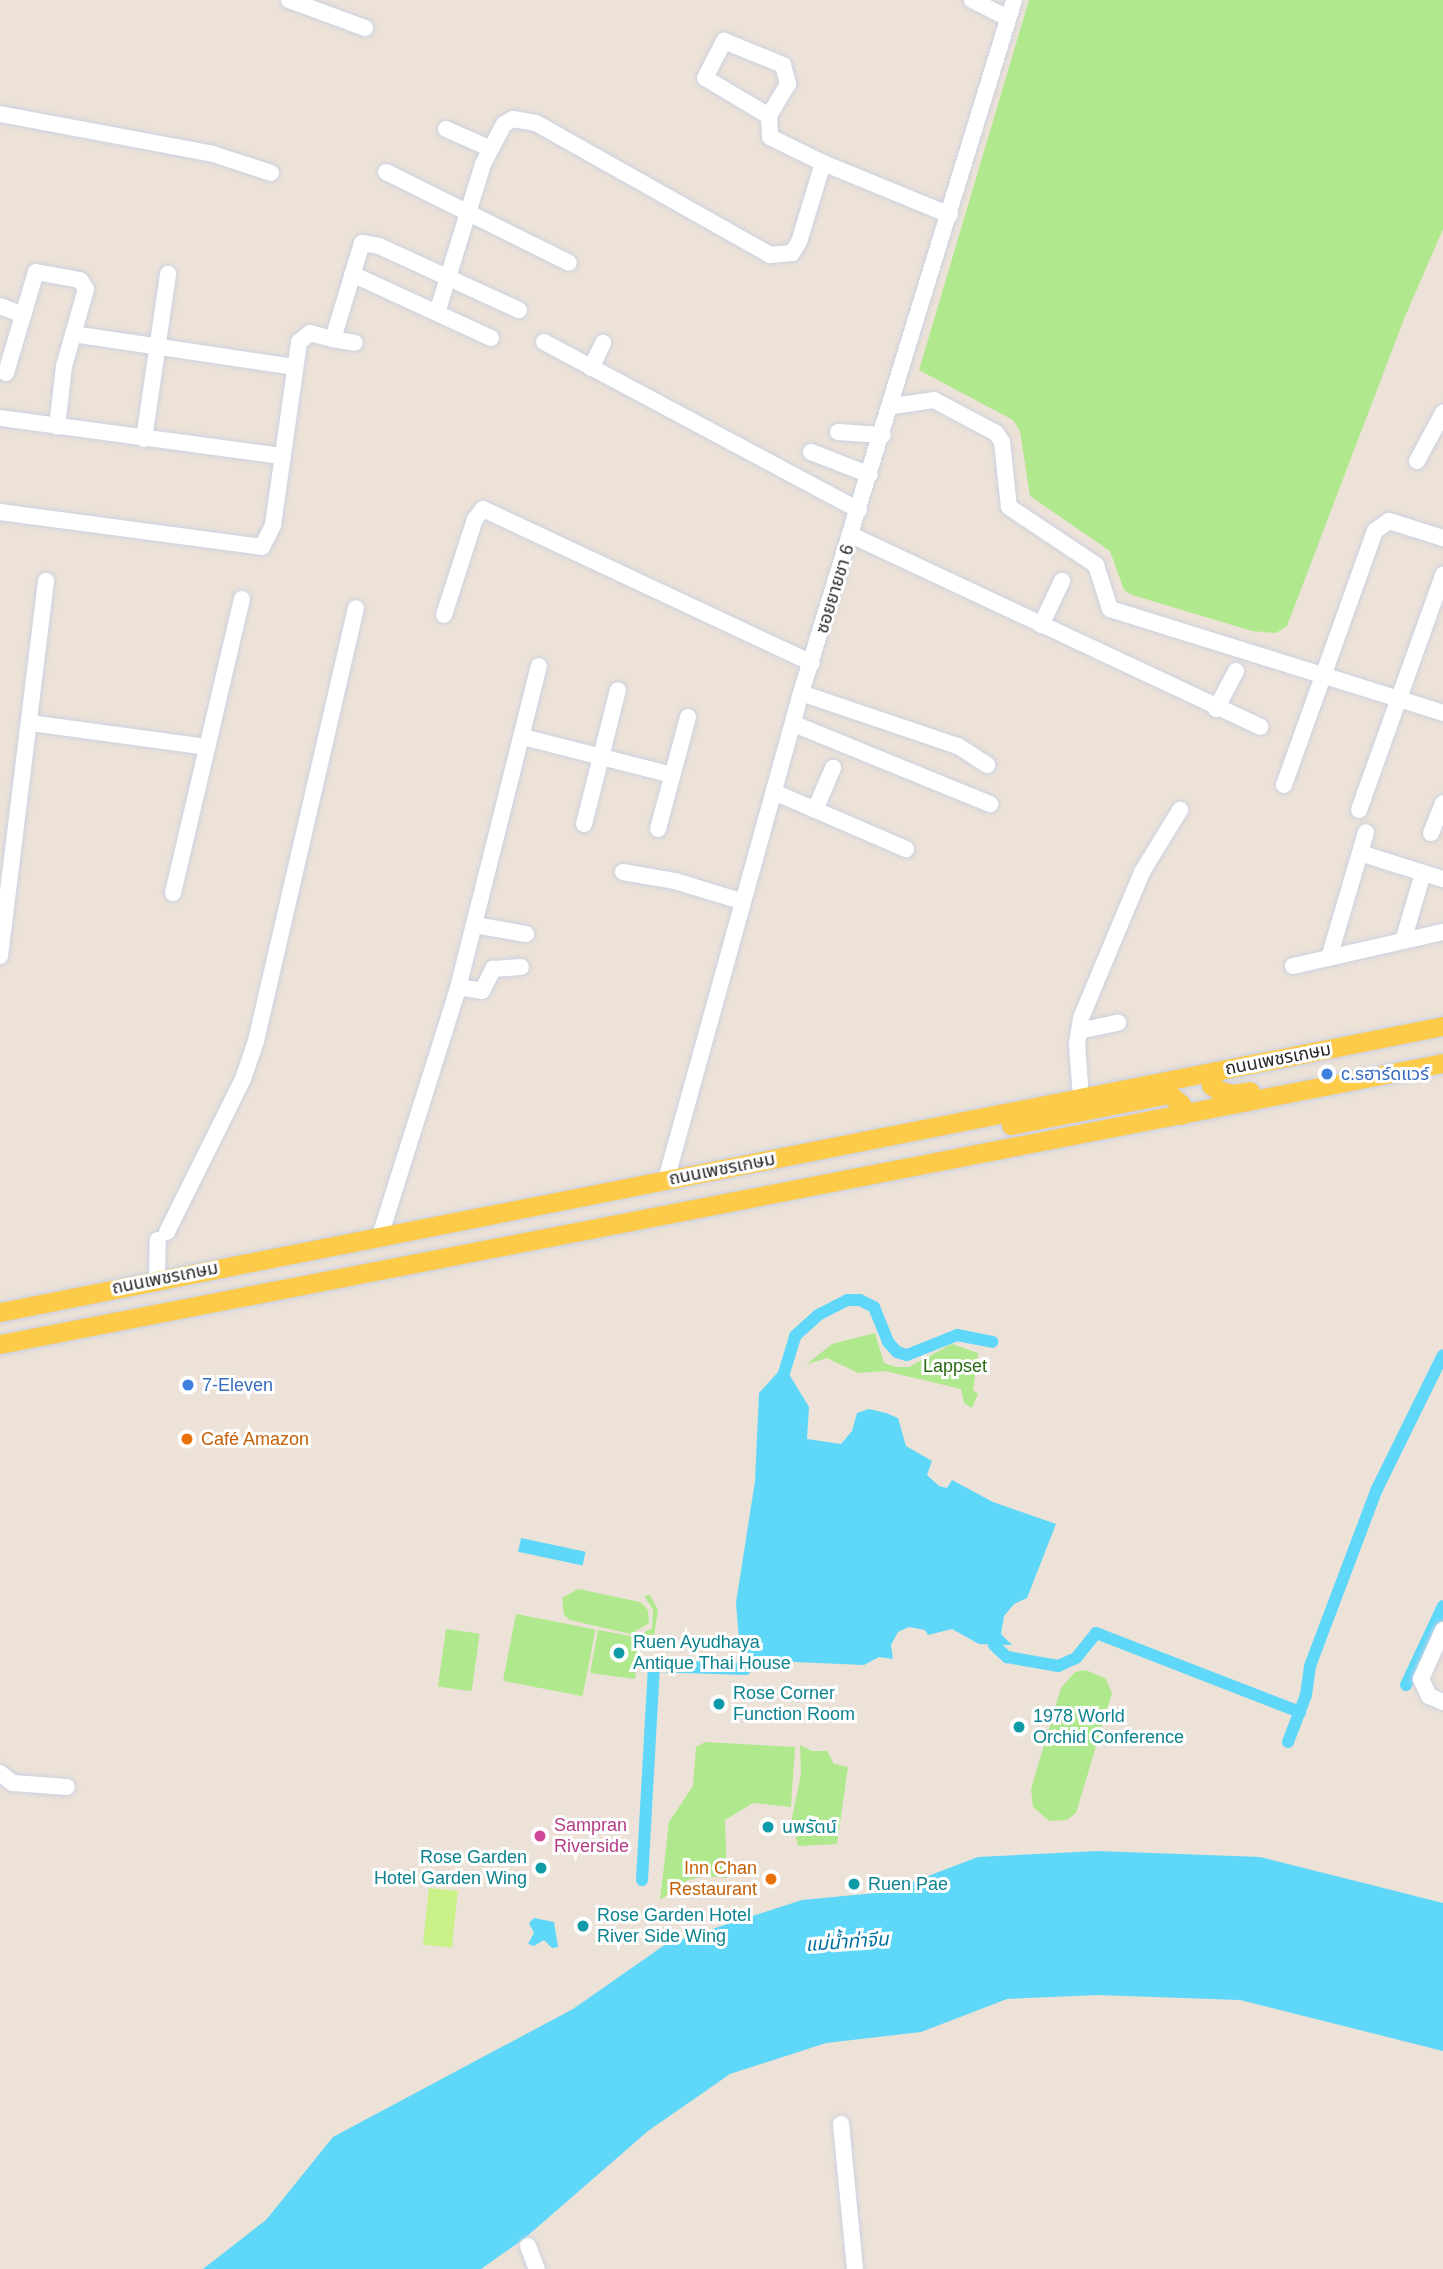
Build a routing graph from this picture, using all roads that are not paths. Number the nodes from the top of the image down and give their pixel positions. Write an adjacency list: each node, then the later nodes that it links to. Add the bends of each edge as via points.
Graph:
1 (972, 0): 4 (street)
2 (1014, 0): 4 (street, ซอยยายชา 6)
3 (292, 1): 5 (street)
4 (1008, 19): 14 (street, ซอยยายชา 6)
5 (365, 28)
6 (0, 114): 12 (street, via 213,154)
7 (768, 116): 7 (street, via 705,78 724,41 783,65 789,74 788,84); 10 (street, via 770,137)
8 (446, 129): 9 (street)
9 (489, 148): 10 (street, via 504,124 513,119 536,123 697,216 770,255 781,256 792,253 799,242); 13 (street)
10 (823, 163): 14 (street)
11 (386, 172): 13 (street)
12 (271, 173)
13 (468, 210): 15 (street); 18 (street)
14 (950, 215): 33 (street, ซอยยายชา 6)
15 (569, 263)
16 (168, 274): 29 (street)
17 (352, 274): 18 (street, via 359,248 370,242); 21 (street); 25 (street)
18 (450, 278): 20 (street); 21 (street)
19 (0, 306): 22 (street)
20 (519, 310)
21 (437, 313): 24 (street)
22 (23, 315): 23 (street, via 36,272 80,280 86,289); 32 (street)
23 (73, 334): 29 (street); 36 (street, via 59,387)
24 (491, 338)
25 (333, 339): 27 (street); 30 (street, via 303,334)
26 (544, 342): 31 (street)
27 (355, 343)
28 (603, 343): 31 (street)
29 (157, 345): 30 (street); 39 (street)
30 (294, 367): 41 (street)
31 (591, 368): 44 (street)
32 (6, 373)
33 (893, 406): 38 (street, ซอยยายชา 6); 58 (street, via 934,400 996,433 1002,442 1009,506 1096,565 1110,609)
34 (1443, 413): 42 (street)
35 (0, 418): 36 (street)
36 (57, 426): 39 (street)
37 (838, 432): 38 (street)
38 (883, 435): 43 (street, ซอยยายชา 6)
39 (144, 439): 41 (street)
40 (811, 452): 43 (street)
41 (282, 456): 45 (street, via 273,525 262,547)
42 (1418, 461)
43 (870, 475): 44 (street, ซอยยายชา 6)
44 (859, 510): 46 (street, ซอยยายชา 6)
45 (0, 512)
46 (851, 535): 54 (street); 55 (street, ซอยยายชา 6)
47 (1443, 538): 58 (street, via 1398,522 1379,526)
48 (1443, 575): 61 (street)
49 (46, 581): 65 (street)
50 (1062, 582): 54 (street)
51 (242, 598): 69 (street)
52 (356, 608): 112 (street, via 256,1041 243,1079 163,1236)
53 (444, 615): 55 (street, via 475,519 483,509)
54 (1041, 625): 62 (street)
55 (812, 663): 60 (street, ซอยยายชา 6)
56 (538, 666): 68 (street)
57 (1236, 671): 62 (street)
58 (1324, 672): 61 (street); 74 (street)
59 (618, 690): 70 (street)
60 (801, 693): 66 (street, ซอยยายชา 6); 71 (street, via 958,746)
61 (1401, 698): 63 (street); 80 (street)
62 (1216, 709): 67 (street)
63 (1443, 713)
64 (688, 717): 73 (street)
65 (30, 723): 69 (street); 96 (street)
66 (794, 724): 75 (street, ซอยยายชา 6); 77 (street)
67 (1259, 727)
68 (523, 737): 70 (street); 92 (street)
69 (207, 747): 90 (street)
70 (601, 754): 73 (street); 81 (street)
71 (987, 765)
72 (833, 768): 78 (street)
73 (672, 775): 82 (street)
74 (1284, 785)
75 (774, 792): 78 (street); 91 (street, ซอยยายชา 6)
76 (1443, 803): 84 (street)
77 (990, 804)
78 (815, 810): 85 (street)
79 (1180, 810): 103 (street, via 1142,872 1099,970)
80 (1359, 810)
81 (584, 824)
82 (658, 829)
83 (1366, 832): 86 (street)
84 (1432, 833)
85 (906, 849)
86 (1360, 853): 88 (street); 97 (street)
87 (623, 872): 91 (street)
88 (1423, 873): 89 (street); 95 (street)
89 (1443, 879)
90 (173, 894)
91 (741, 901): 110 (street, ซอยยายชา 6)
92 (475, 925): 94 (street); 100 (street)
93 (1443, 932): 95 (street)
94 (526, 934)
95 (1403, 941): 97 (street)
96 (0, 956)
97 (1329, 958): 98 (street)
98 (1293, 966)
99 (521, 967): 100 (street, via 493,969 482,991)
100 (458, 988): 111 (street)
101 (1118, 1023): 103 (street)
102 (1443, 1026): 105 (main road, ถนนเพชรเกษม)
103 (1079, 1031): 107 (street)
104 (1443, 1063): 106 (main road, ถนนเพชรเกษม)
105 (1215, 1071): 106 (main road, via 1212,1085 1232,1094 1354,1071); 107 (main road, ถนนเพชรเกษม)
106 (1373, 1077): 108 (main road, ถนนเพชรเกษม)
107 (1080, 1098): 109 (main road, ถนนเพชรเกษม)
108 (1181, 1115): 109 (main road, via 1181,1104 1169,1094 988,1129 960,1130); 114 (main road, ถนนเพชรเกษม)
109 (955, 1124): 110 (main road, ถนนเพชรเกษม)
110 (666, 1180): 111 (main road, ถนนเพชรเกษม)
111 (380, 1236): 112 (main road, ถนนเพชรเกษม)
112 (162, 1278): 113 (main road, ถนนเพชรเกษม)
113 (0, 1312)
114 (0, 1344)
115 (1443, 1630): 116 (street, via 1421,1679 1429,1696)
116 (1443, 1702)
117 (0, 1773): 118 (street, via 13,1783)
118 (67, 1787)
119 (841, 2124): 122 (street)
120 (528, 2246): 121 (street)
121 (537, 2269)
122 (855, 2269)

